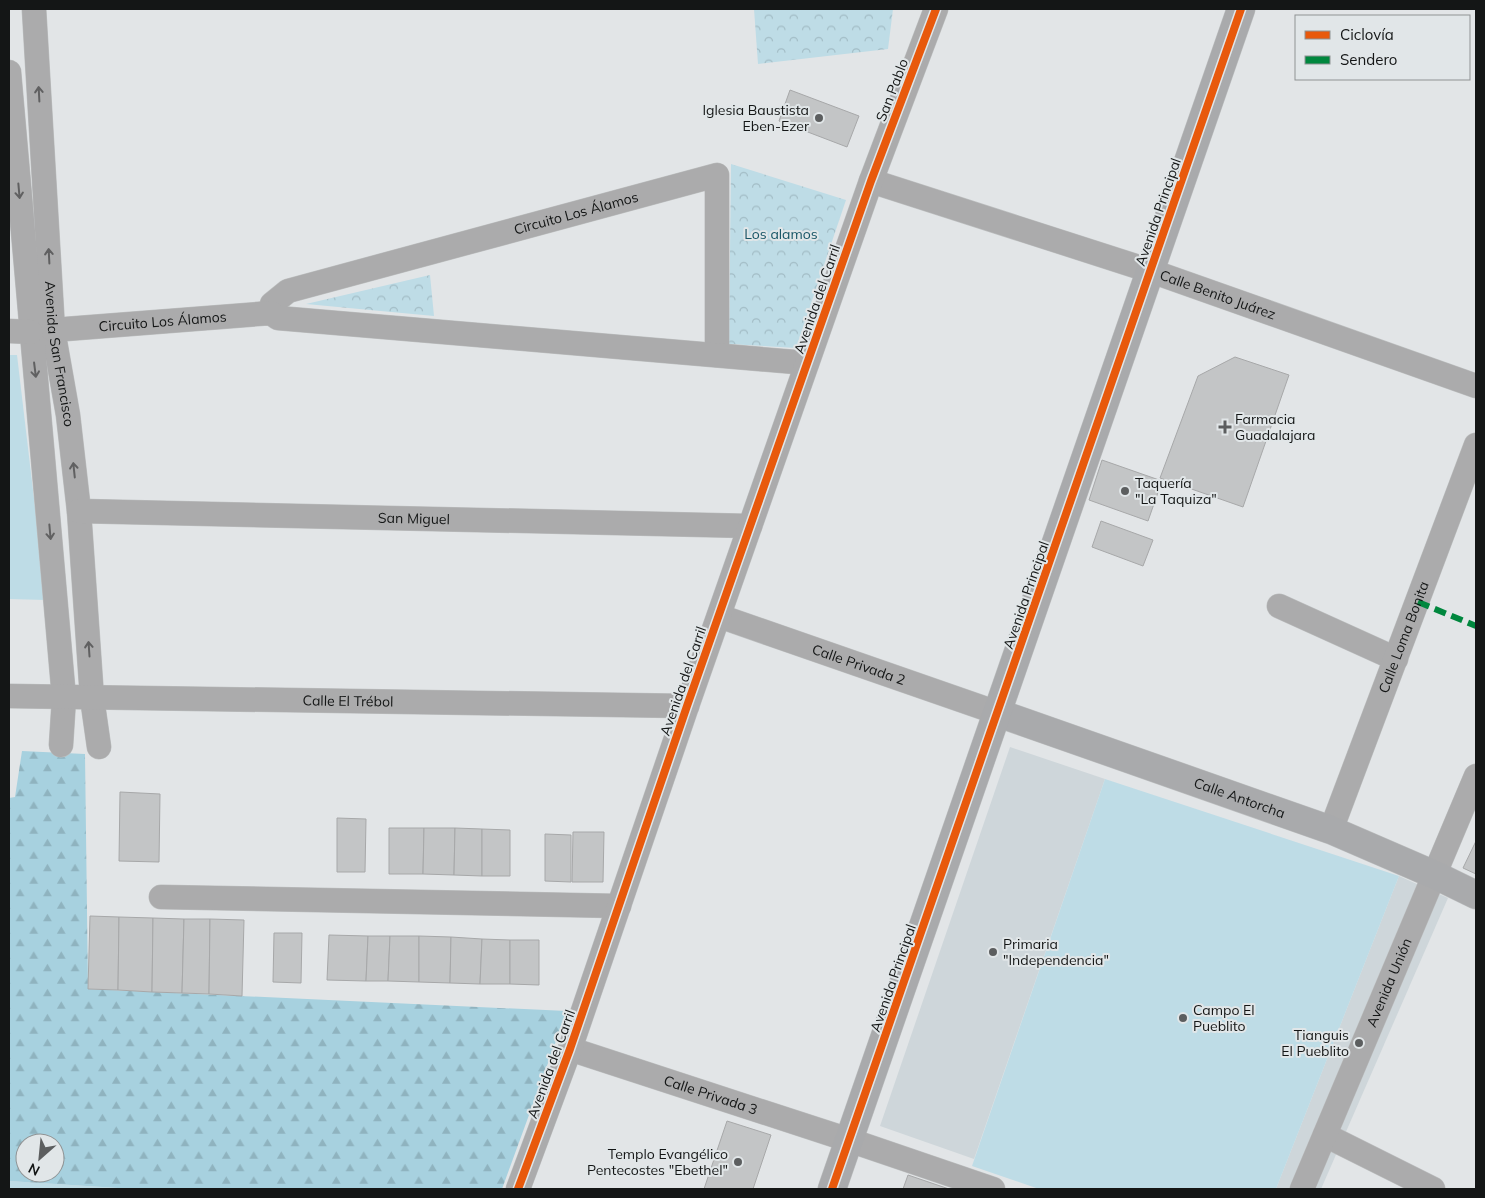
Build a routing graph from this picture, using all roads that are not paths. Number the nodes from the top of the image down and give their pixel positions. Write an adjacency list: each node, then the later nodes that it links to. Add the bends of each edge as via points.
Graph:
1 (34, 9): 8 (street, Avenida San Francisco, one-way to 1)
2 (936, 9): 5 (street, San Pablo)
3 (1241, 9): 6 (street, Avenida Principal)
4 (9, 72): 8 (street, Avenida San Francisco, one-way to 8)
5 (871, 181): 6 (street, Calle Benito Juárez); 10 (street, Avenida del Carril)
6 (1151, 271): 11 (street, Calle Benito Juárez); 24 (street, Avenida Principal)
7 (271, 313): 8 (street, Circuito Los Álamos); 9 (street, Circuito Los Álamos, via 278,318); 9 (street, Circuito Los Álamos, via 272,304 288,291 717,175)
8 (31, 331): 12 (street, Avenida San Francisco); 13 (street, Avenida San Francisco, one-way to 13)
9 (717, 355): 10 (street, Circuito Los Álamos)
10 (807, 363): 16 (street, Avenida del Carril)
11 (1476, 386)
12 (68, 415): 13 (street); 15 (street, Avenida San Francisco, one-way to 12)
13 (41, 418): 21 (street, Avenida San Francisco, one-way to 21)
14 (1476, 445): 19 (street, Calle Loma Bonita)
15 (79, 511): 16 (street, San Miguel); 22 (street, Avenida San Francisco, one-way to 15)
16 (750, 526): 18 (street, Avenida del Carril)
17 (1279, 606): 19 (street)
18 (718, 616): 23 (street, Avenida del Carril); 24 (street, Calle Privada 2)
19 (1396, 659): 28 (street, Calle Loma Bonita)
20 (9, 696): 21 (street, Calle El Trébol)
21 (64, 698): 22 (street, Calle El Trébol); 25 (street, Avenida San Francisco)
22 (92, 698): 23 (street, Calle El Trébol); 26 (street, Avenida San Francisco)
23 (687, 706): 32 (street, Avenida del Carril)
24 (998, 713): 28 (street, Calle Antorcha); 35 (street, Avenida Principal)
25 (61, 745)
26 (99, 748)
27 (1476, 776): 29 (street, Avenida Unión)
28 (1331, 830): 29 (street, Calle Antorcha)
29 (1436, 875): 30 (street, Calle Antorcha); 34 (street, Avenida Unión)
30 (1476, 895)
31 (161, 897): 32 (street)
32 (619, 906): 33 (street, Avenida del Carril)
33 (570, 1049): 35 (street, Calle Privada 3); 36 (street, Avenida del Carril)
34 (1325, 1135): 39 (street, Avenida Unión); 40 (street)
35 (849, 1140): 37 (street, Avenida Principal); 38 (street, Calle Privada 3)
36 (518, 1189)
37 (832, 1189)
38 (993, 1189)
39 (1302, 1189)
40 (1433, 1189)

